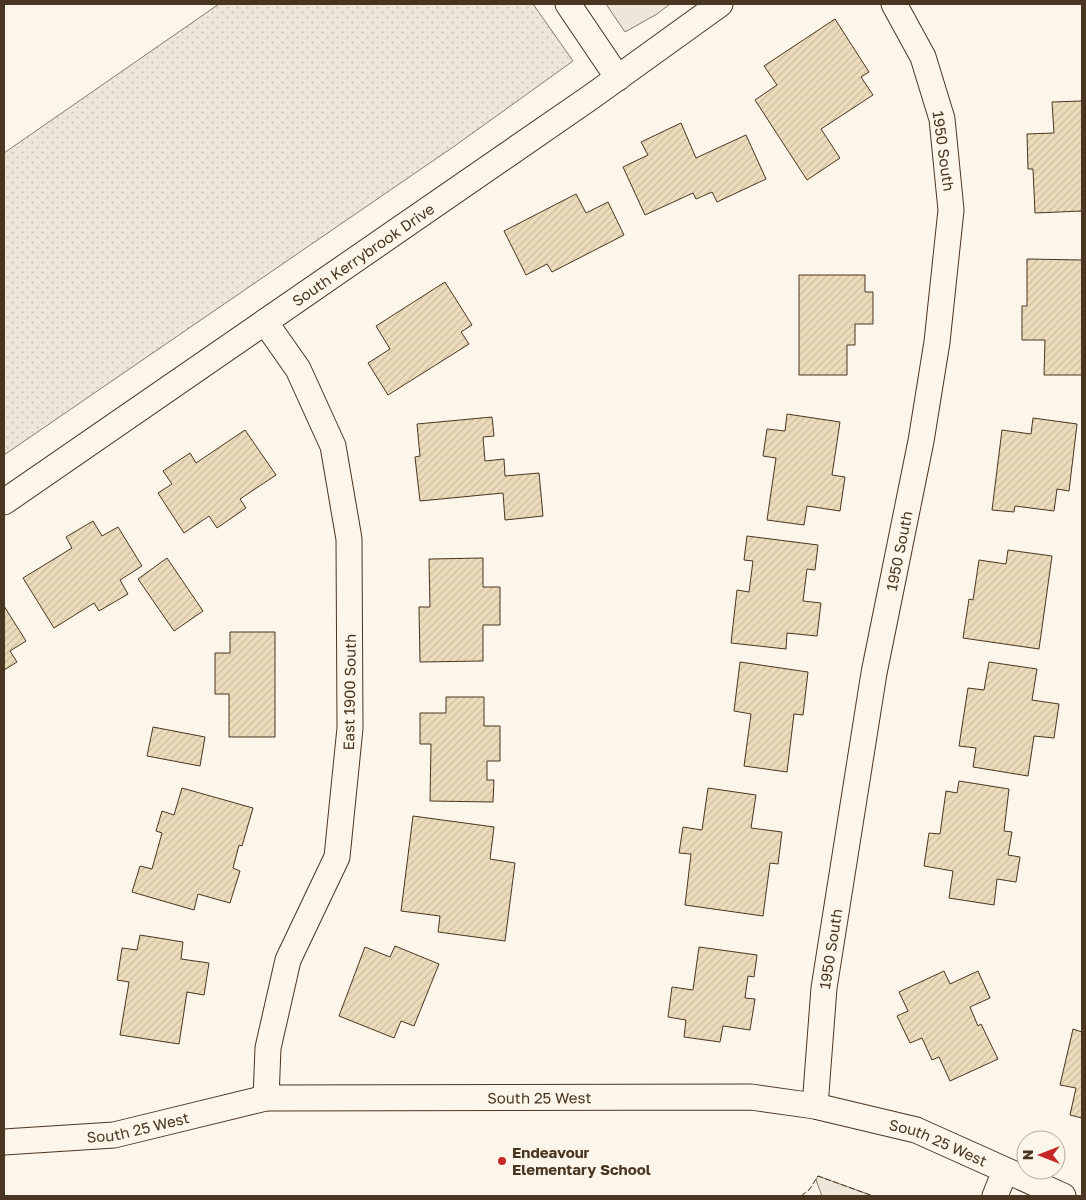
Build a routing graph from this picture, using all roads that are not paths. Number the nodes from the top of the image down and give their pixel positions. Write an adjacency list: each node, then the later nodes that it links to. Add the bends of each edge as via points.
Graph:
1 (568, 4): 4 (street)
2 (720, 4): 4 (street, South Kerrybrook Drive)
3 (894, 4): 8 (street, 1950 South, via 923,57 942,120 951,210 937,342 921,441 874,673 824,988)
4 (618, 78): 5 (street, South Kerrybrook Drive)
5 (265, 322): 6 (street, South Kerrybrook Drive); 7 (street, East 1900 South, via 298,369 333,446 349,539 350,728 337,858 288,960 268,1048)
6 (4, 502)
7 (266, 1098): 8 (street, South 25 West, via 751,1097); 9 (street, South 25 West, via 114,1135)
8 (815, 1106): 10 (street, South 25 West, via 916,1130)
9 (4, 1142)
10 (1005, 1171): 11 (street); 12 (street, South 25 West)
11 (995, 1196)
12 (1063, 1196)

